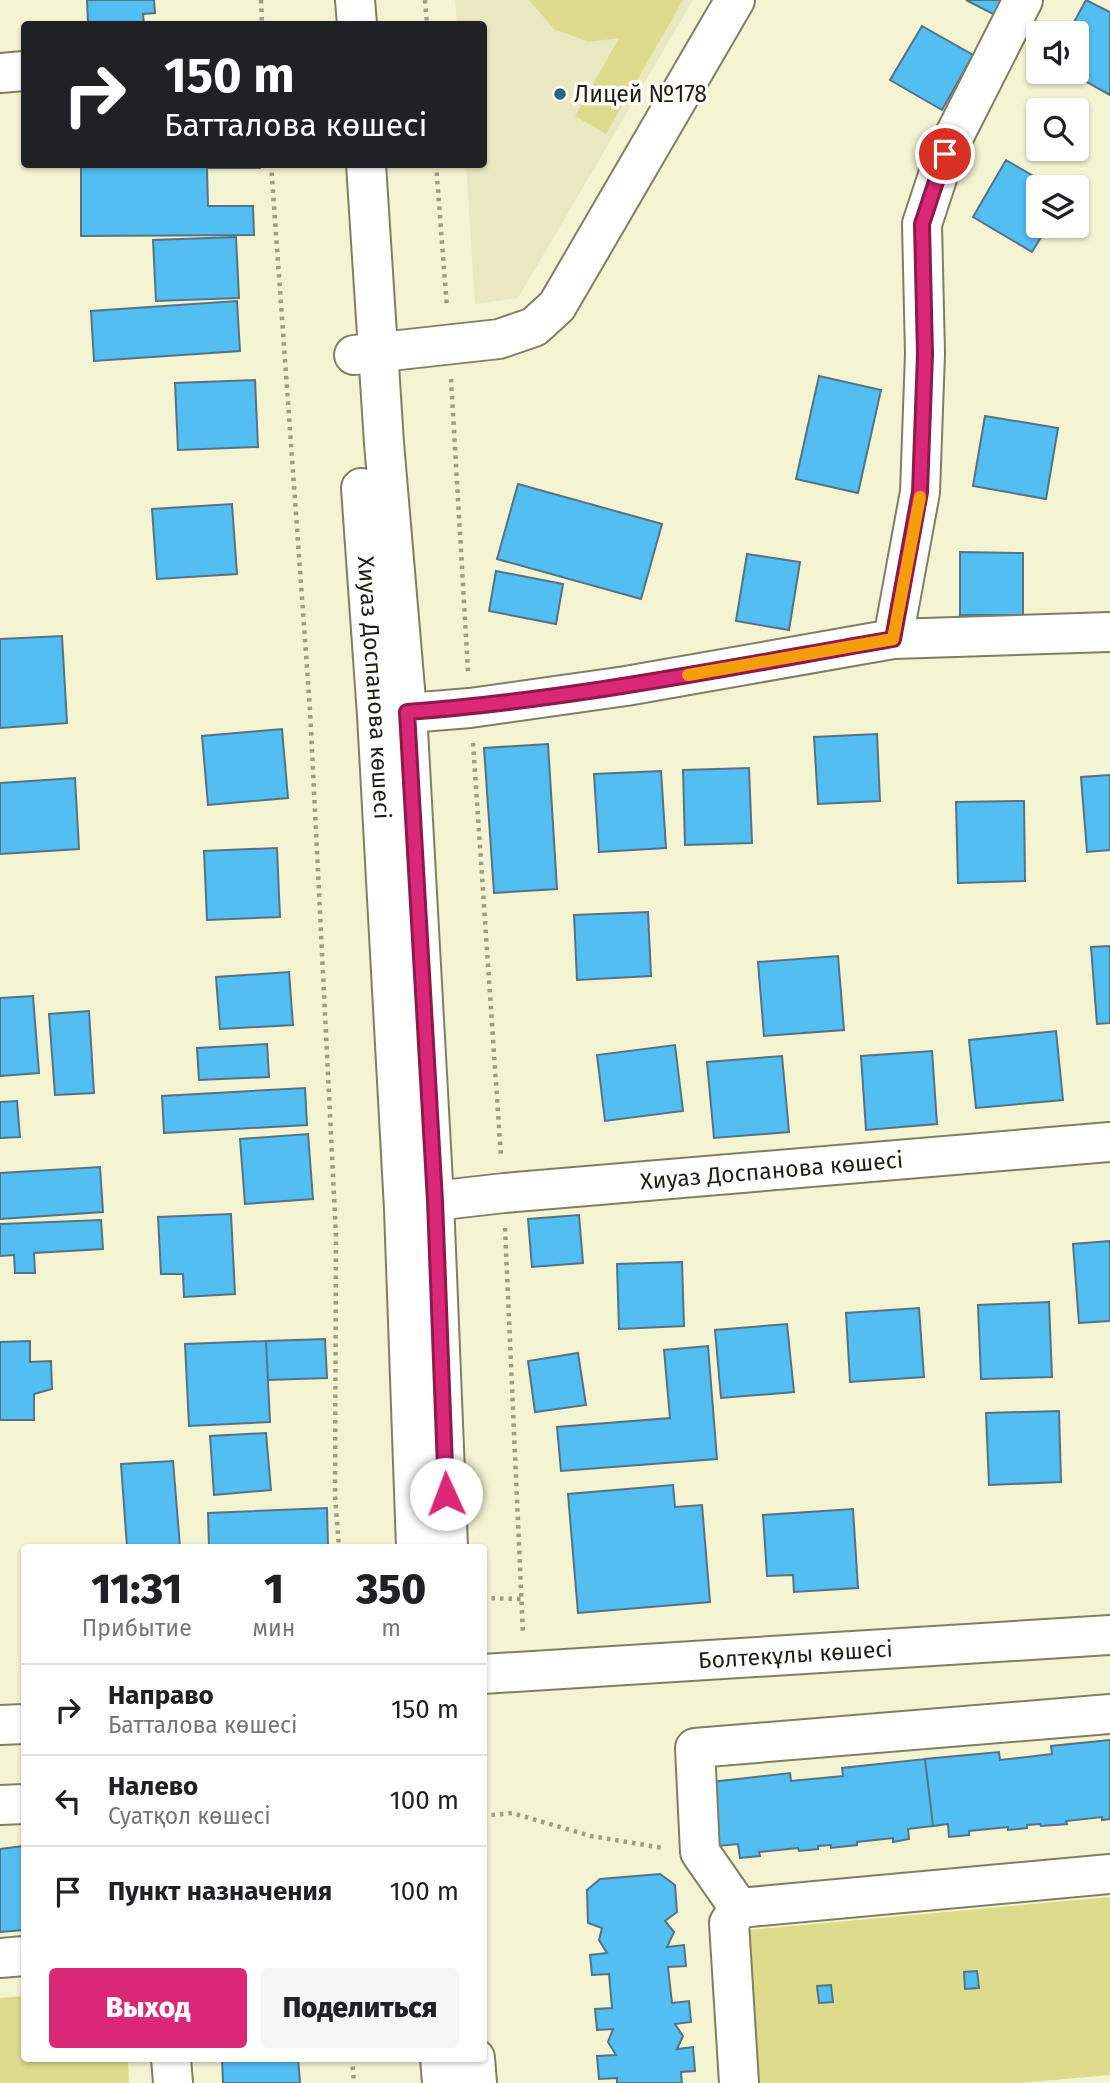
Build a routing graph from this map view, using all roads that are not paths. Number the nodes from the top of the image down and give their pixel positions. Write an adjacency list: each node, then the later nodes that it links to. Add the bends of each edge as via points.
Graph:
1 (330, 0): 5 (street)
2 (355, 0): 6 (street)
3 (735, 0): 11 (street, via 557,306 534,327 499,339)
4 (1023, 0): 13 (street, via 945,154 922,224 925,354 920,492)
5 (331, 21)
6 (357, 21)
7 (21, 71): 8 (street)
8 (0, 73)
9 (341, 168): 11 (street, Хиуаз Доспанова көшесі)
10 (366, 168): 11 (street, Хиуаз Доспанова көшесі)
11 (365, 354): 14 (street, Хиуаз Доспанова көшесі)
12 (1110, 632): 13 (street)
13 (893, 639): 14 (street, via 626,686)
14 (392, 714): 16 (street, Хиуаз Доспанова көшесі)
15 (1110, 1142): 16 (street, Хиуаз Доспанова көшесі, via 504,1193)
16 (419, 1205): 17 (street, Хиуаз Доспанова көшесі); 18 (street, Хиуаз Доспанова көшесі)
17 (416, 1544)
18 (448, 1544)
19 (1110, 1634): 20 (street, Болтекұлы көшесі)
20 (487, 1674)
21 (1110, 1714): 27 (street, via 695,1748 700,1852)
22 (21, 1724): 23 (street)
23 (0, 1725)
24 (21, 1804): 25 (street)
25 (0, 1805)
26 (1110, 1874): 27 (street)
27 (739, 1908): 36 (street, via 729,1923)
28 (21, 1956): 29 (street)
29 (0, 1958)
30 (171, 2062): 33 (street)
31 (440, 2062): 34 (street)
32 (475, 2062): 35 (street)
33 (173, 2083)
34 (442, 2083)
35 (477, 2083)
36 (739, 2083)

